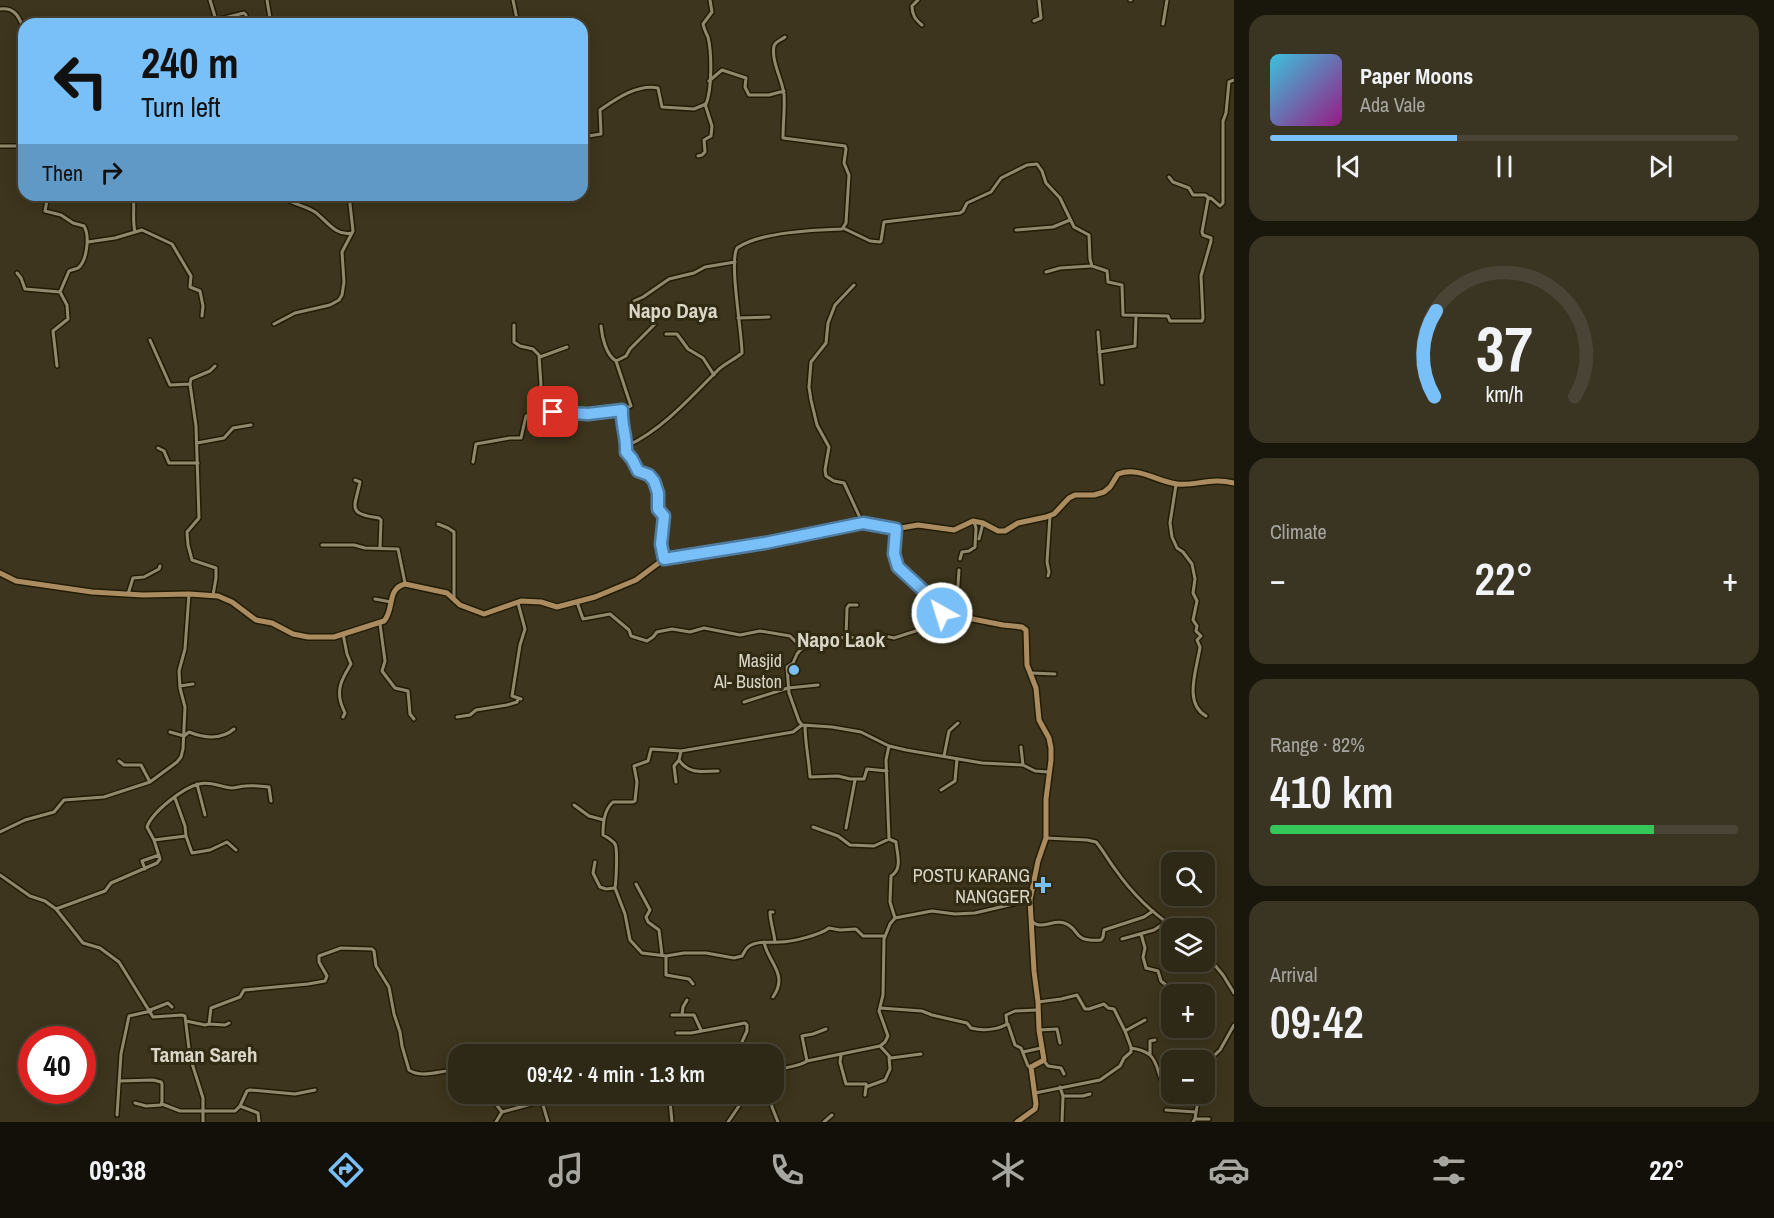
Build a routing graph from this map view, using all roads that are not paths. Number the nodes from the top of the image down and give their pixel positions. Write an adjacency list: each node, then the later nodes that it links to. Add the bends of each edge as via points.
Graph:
1 (210, 0): 10 (street)
2 (267, 0): 13 (street)
3 (513, 0): 14 (street)
4 (710, 0): 20 (street, via 712,12 703,24 708,40)
5 (918, 0): 17 (street, via 912,6 912,14)
6 (1039, 0): 15 (street, via 1042,16)
7 (1167, 0): 16 (street)
8 (0, 9): 9 (street, via 8,8)
9 (18, 18)
10 (215, 18)
11 (224, 18): 12 (street, via 244,13)
12 (246, 18)
13 (270, 18)
14 (517, 18)
15 (1034, 21)
16 (1163, 24)
17 (922, 25)
18 (785, 38): 21 (street, via 774,45)
19 (1234, 80): 28 (street, via 1229,82 1222,120 1222,205)
20 (710, 81): 21 (street, via 722,70 746,78 749,94); 22 (street)
21 (784, 91): 34 (street, via 783,138 846,148 844,163 849,175 847,222)
22 (705, 104): 23 (street, via 691,109 662,107 658,88 636,91 600,110 601,134); 26 (street, via 711,136 704,140 705,152)
23 (588, 136)
24 (0, 146): 25 (street)
25 (18, 146)
26 (698, 156)
27 (1169, 177): 28 (street, via 1189,188 1193,195)
28 (1210, 198): 47 (street, via 1202,232 1211,238 1201,276 1203,321 1170,321 1163,315)
29 (47, 201): 38 (street, via 45,212 84,226)
30 (134, 201): 36 (street)
31 (288, 201): 37 (street, via 312,210 341,233)
32 (349, 201): 37 (street)
33 (1070, 219): 34 (street, via 1039,166 1033,164 1001,178 992,192 967,203 960,213 884,222 878,243); 35 (street, via 1053,227); 40 (street, via 1076,229 1089,235)
34 (843, 228): 39 (street, via 777,235 746,243 736,250)
35 (1016, 230)
36 (135, 232): 38 (street); 46 (street, via 144,230 172,244 191,277 190,287 200,291)
37 (352, 233): 50 (street, via 342,252 344,282 339,300 295,313)
38 (88, 242): 44 (street, via 81,264 69,271)
39 (735, 262): 45 (street, via 664,281 634,301); 49 (street)
40 (1092, 266): 41 (street); 47 (street, via 1107,272 1108,282 1121,284 1123,315)
41 (1046, 272)
42 (17, 273): 44 (street, via 25,289)
43 (854, 285): 79 (street, via 835,305 826,343 812,362 809,390 816,423 829,447 825,474 844,483)
44 (60, 292): 61 (street, via 67,305 68,319 53,331)
45 (639, 313)
46 (202, 316)
47 (1136, 316): 58 (street, via 1135,346)
48 (769, 317): 49 (street)
49 (738, 318): 63 (street, via 742,353)
50 (274, 324)
51 (655, 324): 60 (street, via 626,356)
52 (514, 325): 59 (street, via 514,342 533,349)
53 (601, 326): 60 (street, via 610,357)
54 (1098, 332): 58 (street)
55 (666, 334): 63 (street, via 676,334 688,349 703,358)
56 (150, 340): 65 (street, via 170,385)
57 (567, 347): 59 (street)
58 (1099, 352): 64 (street)
59 (540, 357): 67 (street)
60 (616, 361): 66 (street, via 631,406)
61 (57, 366)
62 (215, 366): 65 (street, via 191,379)
63 (714, 375): 70 (street, via 653,431)
64 (1102, 383)
65 (190, 384): 69 (street)
66 (622, 410): 67 (street, via 588,414); 70 (street)
67 (539, 412): 72 (street, via 527,414 521,438 476,444)
68 (251, 425): 69 (street, via 233,428 224,438)
69 (197, 443): 73 (street)
70 (627, 446): 86 (street, via 626,452 638,471 649,475 656,485 658,509 664,516)
71 (159, 448): 73 (street, via 169,463)
72 (472, 462)
73 (198, 463): 95 (street, via 200,518 188,530 188,545 192,560 216,568)
74 (355, 480): 85 (street, via 360,482 355,508 359,514 380,519)
75 (1234, 483): 76 (street, via 1216,480)
76 (1176, 484): 77 (street, via 1125,472 1115,476 1107,490 1071,497); 116 (street, via 1170,523 1176,547 1191,562 1197,601 1193,620 1201,637 1197,640 1200,647 1192,696 1198,711)
77 (1050, 516): 81 (street, via 1021,522 1003,531); 91 (street)
78 (974, 522): 81 (street); 82 (street, via 954,530 918,525); 87 (street, via 975,547 962,552)
79 (863, 523): 82 (street); 86 (street)
80 (438, 524): 97 (street, via 454,532)
81 (982, 524): 83 (street)
82 (896, 529): 102 (street, via 894,554 898,567)
83 (979, 538)
84 (322, 545): 85 (street)
85 (380, 548): 92 (street, via 398,549)
86 (664, 559): 100 (street, via 636,580)
87 (960, 559)
88 (160, 566): 93 (street, via 144,577 133,578)
89 (959, 570): 103 (street)
90 (0, 573): 93 (street, via 26,583)
91 (1048, 576)
92 (405, 584): 97 (street, via 442,591); 98 (street, via 393,591)
93 (128, 594): 94 (street)
94 (189, 594): 95 (street); 113 (street)
95 (215, 596): 105 (street, via 232,602 256,620 293,634)
96 (375, 599): 98 (street)
97 (454, 599): 99 (street, via 484,614)
98 (391, 602): 104 (street, via 388,617)
99 (518, 602): 100 (street, via 557,607); 118 (street, via 525,629 512,696 520,699)
100 (577, 602): 108 (street, via 583,619 610,614 631,636 647,641 657,632 672,629 740,635 760,631 790,636)
101 (857, 605): 107 (street, via 847,608)
102 (942, 613): 103 (street); 107 (street, via 925,628 894,638)
103 (957, 616): 106 (street); 109 (street, via 1024,628)
104 (380, 624): 105 (street); 119 (street, via 385,661 382,671 395,688 408,691 410,714)
105 (344, 634): 117 (street, via 351,664 340,686)
106 (959, 636)
107 (846, 637): 108 (street)
108 (802, 648): 114 (street, via 794,663 787,666)
109 (1029, 673): 110 (street); 135 (street, via 1036,688 1039,720 1049,740)
110 (1055, 674)
111 (193, 684): 113 (street)
112 (818, 685): 114 (street)
113 (180, 686): 124 (street, via 185,707)
114 (788, 688): 115 (street); 121 (street, via 795,712)
115 (744, 702)
116 (1206, 716)
117 (343, 717)
118 (457, 717)
119 (414, 718)
120 (958, 723): 128 (street, via 949,731)
121 (804, 725): 125 (street, via 861,732); 127 (street, via 793,732); 136 (street, via 809,776)
122 (234, 729): 124 (street, via 222,736 203,737 189,732)
123 (170, 732): 124 (street)
124 (184, 736): 137 (street, via 181,757)
125 (889, 746): 128 (street); 134 (street)
126 (1021, 747): 132 (street)
127 (681, 750): 130 (street); 145 (street, via 651,749 648,761 634,767 635,801 610,803)
128 (944, 756): 129 (street)
129 (957, 759): 132 (street); 140 (street, via 954,781)
130 (679, 760): 133 (street, via 692,771); 138 (street, via 674,766)
131 (120, 761): 137 (street, via 124,765 141,765)
132 (1023, 765): 135 (street)
133 (718, 771)
134 (886, 771): 136 (street, via 867,769 864,779); 151 (street)
135 (1049, 772): 150 (street)
136 (855, 780): 147 (street)
137 (150, 782): 148 (street, via 104,797 64,800 54,812)
138 (676, 782)
139 (197, 784): 141 (street); 142 (street, via 269,787); 144 (street)
140 (941, 790)
141 (175, 798): 149 (street); 152 (street, via 148,824)
142 (271, 801)
143 (574, 805): 145 (street)
144 (205, 815)
145 (604, 820): 159 (street, via 604,836 614,842 617,851)
146 (813, 827): 151 (street, via 850,845 874,846)
147 (846, 828)
148 (0, 832)
149 (186, 836): 152 (street); 153 (street, via 192,853 227,842)
150 (1046, 838): 160 (street); 162 (street, via 1096,842 1116,871)
151 (889, 839): 164 (street, via 896,842 899,865 891,877 890,902)
152 (154, 840): 154 (street)
153 (236, 850)
154 (159, 855): 156 (street, via 160,861); 156 (street, via 142,861)
155 (595, 862): 159 (street, via 593,873 600,888)
156 (145, 869): 161 (street, via 111,883 105,891)
157 (0, 875): 161 (street)
158 (636, 884): 173 (street, via 650,910 646,919 658,930)
159 (615, 888): 173 (street, via 630,940 642,953)
160 (1030, 900): 164 (street, via 975,913 932,911); 166 (street)
161 (56, 909): 184 (street, via 83,943 100,948 119,962)
162 (1153, 911): 165 (street); 166 (street, via 1104,930 1101,940 1082,939 1063,922 1038,926)
163 (772, 912): 172 (street)
164 (895, 918): 169 (street)
165 (1161, 918)
166 (1032, 921): 180 (street)
167 (1161, 925): 168 (street)
168 (1141, 934): 170 (street); 176 (street, via 1146,968 1158,971)
169 (884, 936): 172 (street, via 863,936 855,929 832,928); 182 (street)
170 (1122, 939)
171 (764, 942): 172 (street); 173 (street, via 734,958 706,953); 178 (street, via 779,977)
172 (775, 942)
173 (664, 955): 175 (street, via 666,975)
174 (1215, 967): 177 (street)
175 (693, 984)
176 (1165, 984)
177 (1234, 993)
178 (773, 997)
179 (687, 1000): 186 (street)
180 (1038, 1002): 183 (street); 196 (street, via 1077,995 1085,1009 1104,1004 1114,1009)
181 (172, 1007): 184 (street, via 168,1003)
182 (880, 1008): 191 (street, via 922,1011 967,1023 976,1030); 201 (street, via 888,1036)
183 (1038, 1009): 191 (street, via 1007,1014); 195 (street)
184 (150, 1011): 188 (street, via 155,1017 183,1015); 217 (street, via 129,1016)
185 (672, 1015): 186 (street)
186 (682, 1015): 194 (street, via 695,1016)
187 (1145, 1020): 196 (street)
188 (186, 1021): 190 (street); 234 (street)
189 (229, 1023): 190 (street)
190 (209, 1024): 214 (street, via 211,1008 240,996 244,990 325,981 327,976 319,956 341,948 372,949 376,966 389,987 409,1070 423,1074)
191 (1007, 1024): 204 (street, via 1015,1045)
192 (1234, 1025): 208 (street)
193 (826, 1029): 210 (street, via 802,1036)
194 (701, 1030): 197 (street); 200 (street, via 745,1023 747,1031)
195 (1039, 1030): 199 (street, via 1057,1029); 202 (street)
196 (1125, 1031): 203 (street)
197 (677, 1033)
198 (1155, 1040): 207 (street, via 1150,1041)
199 (1059, 1043)
200 (741, 1044)
201 (880, 1047): 205 (street); 209 (street)
202 (1041, 1048): 204 (street); 211 (street)
203 (1131, 1048): 207 (street); 219 (street, via 1120,1066 1105,1077)
204 (1023, 1052): 212 (street)
205 (841, 1054): 210 (street); 218 (street, via 846,1084)
206 (921, 1054): 209 (street)
207 (1149, 1055): 216 (street, via 1158,1066)
208 (1215, 1055)
209 (889, 1057): 218 (street, via 890,1069 885,1080)
210 (807, 1061): 213 (street)
211 (1044, 1061): 212 (street); 215 (street)
212 (1031, 1067): 221 (street)
213 (784, 1069)
214 (448, 1071)
215 (1064, 1074)
216 (1161, 1079)
217 (119, 1080): 226 (street, via 161,1082); 238 (street)
218 (867, 1087): 223 (street)
219 (1060, 1087): 221 (street); 224 (street)
220 (315, 1090): 232 (street, via 295,1094 250,1090)
221 (1035, 1093): 249 (street, via 1035,1109)
222 (1090, 1094): 224 (street)
223 (865, 1095)
224 (1063, 1096): 250 (street)
225 (135, 1103): 226 (street)
226 (162, 1104): 234 (street, via 180,1111)
227 (496, 1104): 235 (street)
228 (670, 1104): 245 (street)
229 (739, 1104): 246 (street)
230 (772, 1104): 247 (street)
231 (1197, 1104): 236 (street)
232 (240, 1106): 234 (street, via 235,1111); 242 (street, via 258,1113)
233 (1166, 1110): 236 (street)
234 (203, 1111): 241 (street)
235 (502, 1112): 243 (street); 244 (street, via 539,1102)
236 (1196, 1112): 240 (street)
237 (832, 1114): 248 (street)
238 (117, 1115)
239 (1209, 1119): 240 (street)
240 (1194, 1121)
241 (203, 1122)
242 (259, 1122)
243 (496, 1122)
244 (548, 1122)
245 (672, 1122)
246 (728, 1122)
247 (778, 1122)
248 (824, 1122)
249 (1017, 1122)
250 (1062, 1122)

